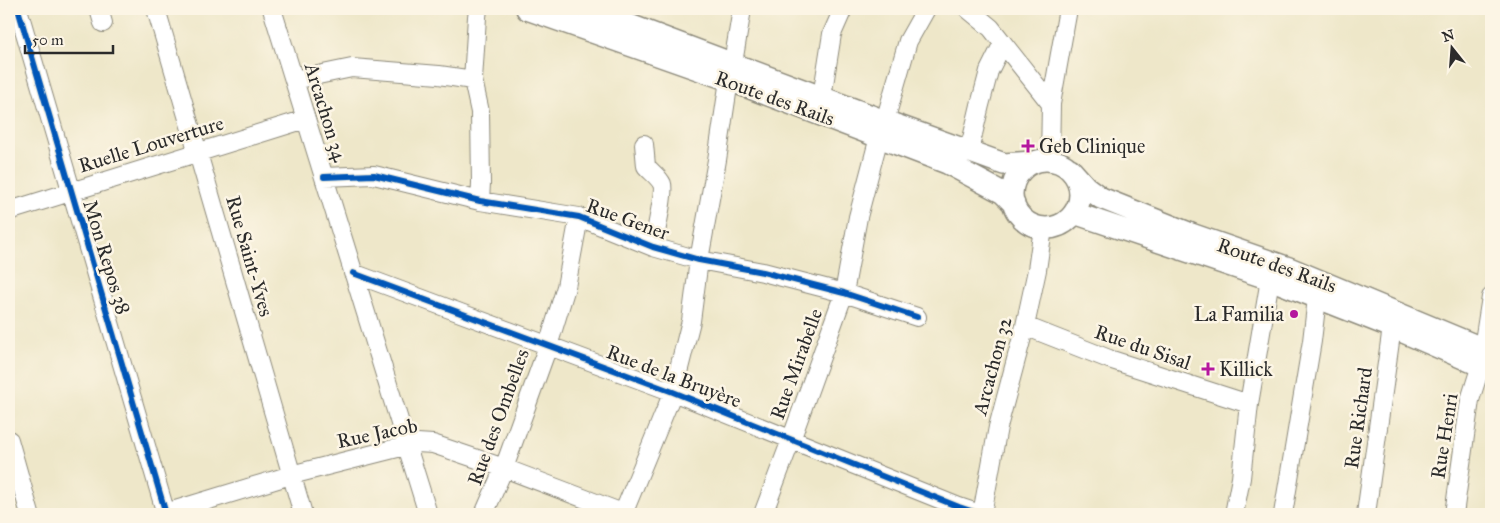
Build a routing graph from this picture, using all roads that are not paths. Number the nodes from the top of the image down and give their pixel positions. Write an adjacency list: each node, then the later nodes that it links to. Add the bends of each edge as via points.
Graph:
1 (18, 9): 26 (street, Mon Repos 38)
2 (156, 9): 22 (street, Rue Saint-Yves)
3 (272, 9): 14 (street, Arcachon 34)
4 (478, 9): 15 (street)
5 (527, 9): 13 (main road, Route des Rails)
6 (590, 9): 13 (main road, Route des Rails)
7 (742, 9): 13 (street)
8 (842, 9): 16 (street, via 832,34)
9 (926, 9): 19 (street, Rue Mirabelle, via 908,41)
10 (968, 9): 12 (street)
11 (1068, 9): 17 (street)
12 (1003, 43): 17 (street); 21 (street, via 989,71)
13 (731, 71): 16 (main road, Route des Rails); 19 (main road, Route des Rails); 34 (street)
14 (294, 80): 15 (street, via 352,68); 18 (street, Arcachon 34)
15 (473, 80): 27 (street, via 480,112)
16 (822, 97): 19 (main road, Route des Rails)
17 (1051, 104): 23 (street)
18 (306, 119): 22 (street, Ruelle Louverture); 25 (street, Arcachon 34)
19 (882, 129): 21 (main road, Route des Rails); 28 (main road, Route des Rails, via 1003,192); 37 (street, Rue Mirabelle, via 858,217)
20 (644, 144): 33 (street, via 646,166 663,186)
21 (969, 151): 23 (main road, Route des Rails, via 1004,164)
22 (198, 152): 26 (street, Ruelle Louverture); 51 (street, Rue Saint-Yves)
23 (1042, 161): 24 (main road, via 1060,163); 28 (main road, via 1025,168 1018,175 1013,189)
24 (1070, 169): 30 (main road, via 1076,177 1080,195); 44 (main road, Route des Rails, via 1086,188 1101,198 1289,268)
25 (324, 177): 27 (street, Rue Gener, via 374,175); 35 (street, Arcachon 34)
26 (70, 192): 29 (street, Ruelle Louverture); 53 (street, Mon Repos 38)
27 (480, 201): 31 (street, Rue Gener)
28 (1014, 204): 32 (main road, via 1025,220)
29 (9, 211)
30 (1074, 213): 32 (main road, via 1061,224); 36 (main road, Route des Rails)
31 (579, 217): 33 (street, Rue Gener); 43 (street, Rue des Ombelles, via 566,288)
32 (1043, 228): 41 (street, Arcachon 32)
33 (653, 247): 34 (street, Rue Gener)
34 (699, 260): 37 (street, Rue Gener, via 763,272); 45 (street, via 691,321)
35 (353, 273): 43 (street, Rue de la Bruyère); 49 (street, Arcachon 34)
36 (1270, 279): 39 (main road, Route des Rails); 46 (street)
37 (844, 293): 40 (street, Rue Gener); 48 (street, Rue Mirabelle)
38 (1491, 297): 44 (street, Rue Henri)
39 (1317, 298): 42 (main road, Route des Rails); 61 (street)
40 (916, 317)
41 (1025, 326): 46 (street, Rue du Sisal, via 1109,359); 59 (street, Arcachon 32, via 998,427)
42 (1392, 327): 44 (main road, Route des Rails); 62 (street, Rue Richard)
43 (548, 346): 45 (street, Rue de la Bruyère); 50 (street, Rue des Ombelles)
44 (1486, 359): 63 (street, Rue Henri, via 1470,400)
45 (673, 392): 48 (street, Rue de la Bruyère); 57 (street)
46 (1249, 404): 60 (street)
47 (9, 440): 52 (street)
48 (791, 440): 58 (street, Rue Mirabelle); 59 (street, Rue de la Bruyère)
49 (406, 445): 50 (street, Rue Jacob, via 433,444); 51 (street, Rue Jacob); 55 (street, Arcachon 34)
50 (504, 468): 56 (street, Rue des Ombelles); 57 (street, Rue Jacob)
51 (291, 475): 53 (street, Rue Jacob); 54 (street, Rue Saint-Yves)
52 (30, 514)
53 (164, 514)
54 (303, 514)
55 (428, 514)
56 (484, 514)
57 (624, 514)
58 (763, 514)
59 (981, 514)
60 (1234, 514)
61 (1283, 514)
62 (1366, 514)
63 (1454, 514)

